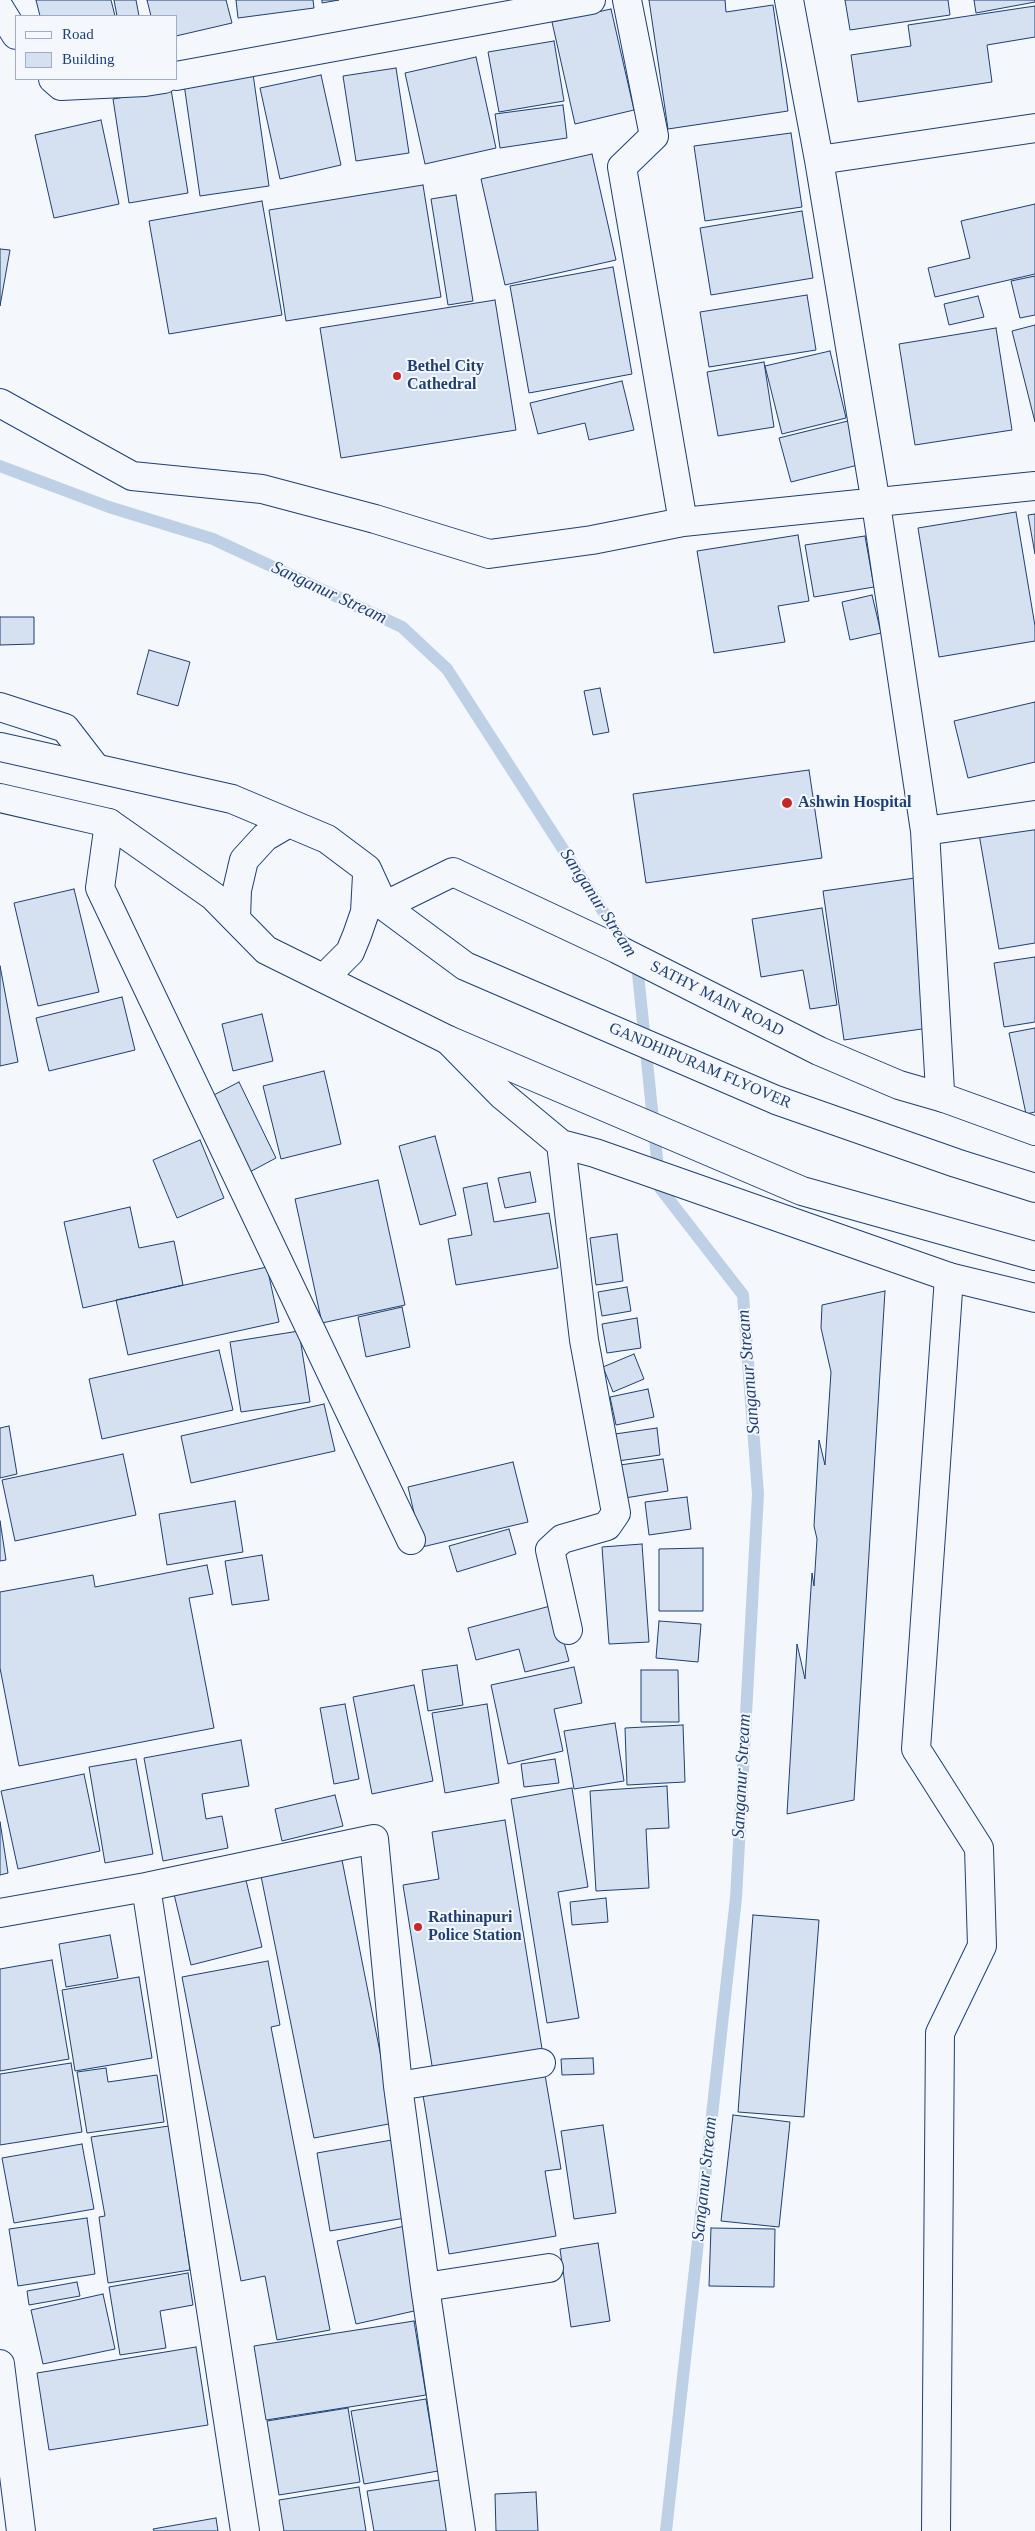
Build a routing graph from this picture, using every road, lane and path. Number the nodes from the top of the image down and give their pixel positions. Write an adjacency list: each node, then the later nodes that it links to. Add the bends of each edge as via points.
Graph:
1 (591, 0): 6 (main road)
2 (627, 0): 14 (main road, via 654,136 622,167)
3 (789, 0): 10 (main road)
4 (0, 9): 5 (main road)
5 (15, 33)
6 (178, 76)
7 (54, 80): 8 (main road, via 61,86)
8 (158, 80)
9 (1035, 128): 10 (main road)
10 (819, 160): 13 (main road)
11 (0, 403): 14 (main road, via 132,476 262,490 375,519 489,554 592,540)
12 (1035, 486): 13 (main road)
13 (876, 504): 14 (main road); 22 (main road)
14 (683, 522)
15 (0, 707): 17 (main road, via 65,728)
16 (0, 747): 17 (main road)
17 (95, 767): 21 (main road, via 232,799)
18 (2, 800): 20 (main road)
19 (1035, 815): 22 (main road)
20 (109, 823): 25 (main road, via 213,896); 35 (main road, via 100,888)
21 (289, 823): 23 (main road, via 327,839); 25 (main road, via 265,836 244,860 237,890)
22 (926, 831): 28 (main road, via 940,1091)
23 (367, 868): 24 (main road); 26 (main road, via 365,912 357,935 350,952)
24 (384, 906): 28 (main road, SATHY MAIN ROAD, via 452,872 617,949 819,1051 899,1085); 31 (main road, GANDHIPURAM FLYOVER, via 465,966 776,1100)
25 (236, 919): 26 (main road, via 266,950)
26 (324, 978): 27 (main road)
27 (448, 1040): 30 (main road, via 502,1095); 32 (main road, via 802,1192)
28 (944, 1098): 29 (main road, SATHY MAIN ROAD)
29 (1035, 1131)
30 (561, 1144): 33 (main road, via 595,1153); 36 (main road, via 584,1340 616,1513 608,1526 562,1539 550,1550)
31 (1035, 1188)
32 (1035, 1256)
33 (949, 1277): 34 (main road); 47 (main road, via 916,1749 979,1848 982,1946 940,2033)
34 (1035, 1298)
35 (411, 1540)
36 (568, 1630)
37 (146, 1887): 38 (main road); 40 (main road, via 374,1839); 45 (main road)
38 (0, 1913)
39 (541, 2063): 40 (main road)
40 (398, 2086): 42 (main road)
41 (549, 2268): 42 (main road)
42 (425, 2287): 46 (main road)
43 (0, 2364): 44 (main road)
44 (21, 2531)
45 (246, 2531)
46 (461, 2531)
47 (936, 2531)

